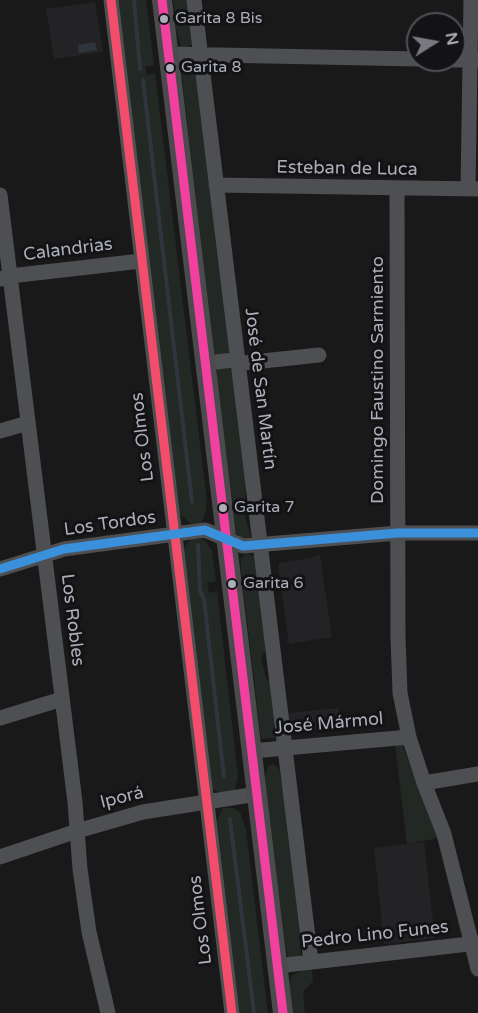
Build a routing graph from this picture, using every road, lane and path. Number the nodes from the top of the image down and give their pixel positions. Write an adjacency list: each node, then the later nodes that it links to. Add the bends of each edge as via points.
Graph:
1 (111, 0): 13 (street, Los Olmos)
2 (162, 0): 5 (main road)
3 (194, 0): 6 (street, José de San Martín)
4 (471, 0): 8 (street)
5 (169, 54): 6 (street); 17 (main road)
6 (200, 55): 7 (street); 9 (street, José de San Martín)
7 (406, 59)
8 (474, 60): 10 (street)
9 (216, 185): 11 (street, Esteban de Luca); 16 (street, José de San Martín)
10 (473, 189): 11 (street, Esteban de Luca)
11 (397, 190): 20 (street, Domingo Faustino Sarmiento)
12 (0, 195): 14 (street, Los Robles)
13 (141, 261): 14 (street, Calandrias); 22 (street, Los Olmos)
14 (5, 278): 18 (street, Los Robles)
15 (319, 356): 16 (street)
16 (237, 361): 17 (street); 24 (street, José de San Martín)
17 (206, 363): 23 (main road)
18 (28, 423): 19 (street); 25 (street, Los Robles)
19 (0, 431)
20 (398, 533): 21 (street, Los Tordos); 24 (street, Los Tordos); 29 (street, Domingo Faustino Sarmiento, via 400,693)
21 (478, 533)
22 (174, 534): 23 (street, Los Tordos, via 205,530); 25 (street, Los Tordos); 35 (street, Los Olmos)
23 (226, 539): 24 (street, Los Tordos, via 243,546); 31 (main road)
24 (260, 545): 30 (street, José de San Martín)
25 (44, 555): 26 (street, Los Tordos); 27 (street, Los Robles)
26 (0, 570)
27 (62, 699): 28 (street); 36 (street, Los Robles)
28 (0, 718)
29 (409, 737): 30 (street, José Mármol); 33 (street, Domingo Faustino Sarmiento)
30 (285, 748): 31 (street, José Mármol); 39 (street, José de San Martín)
31 (252, 751): 34 (main road)
32 (478, 774): 33 (street)
33 (424, 783): 38 (street, Domingo Faustino Sarmiento, via 444,834)
34 (257, 794): 35 (street, Iporá); 40 (main road)
35 (206, 802): 36 (street, Iporá, via 143,812); 43 (street, Los Olmos)
36 (77, 831): 37 (street, Iporá); 42 (street, Los Robles, via 89,932)
37 (0, 857)
38 (475, 944): 39 (street, Pedro Lino Funes); 41 (street, Domingo Faustino Sarmiento)
39 (311, 962): 40 (street, Pedro Lino Funes)
40 (277, 966): 44 (main road)
41 (478, 969)
42 (108, 1013)
43 (232, 1013)
44 (283, 1013)

